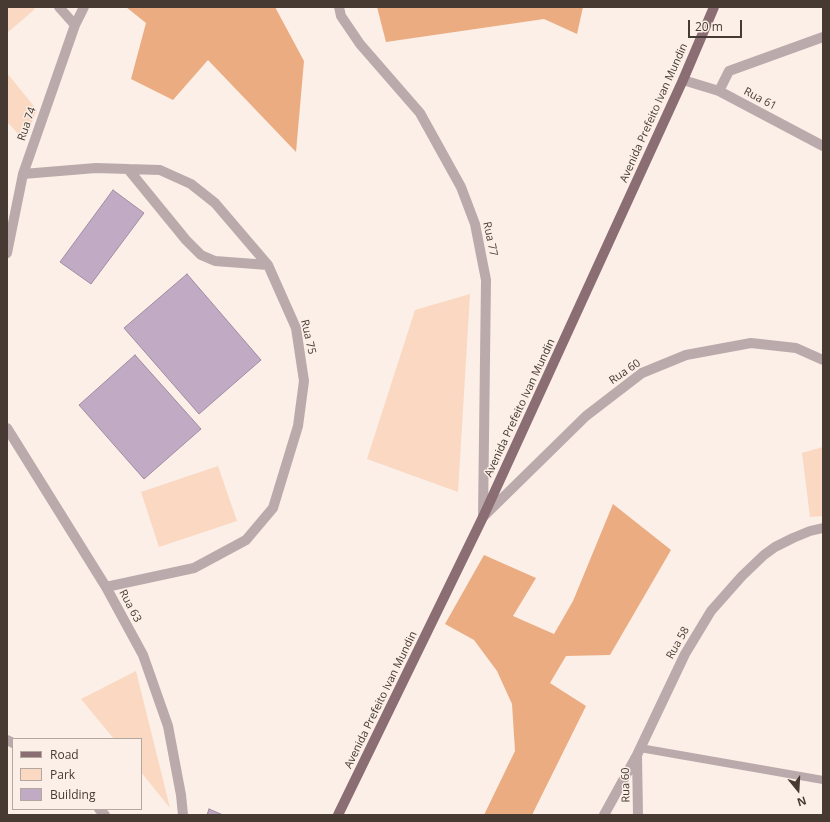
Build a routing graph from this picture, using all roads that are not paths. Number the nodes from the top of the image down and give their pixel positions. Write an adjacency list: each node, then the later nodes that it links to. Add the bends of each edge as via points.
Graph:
1 (59, 7): 5 (street)
2 (84, 7): 5 (street, Rua 74)
3 (339, 7): 16 (street, Rua 77, via 341,16 360,44 420,113 461,188 475,224 486,280)
4 (714, 7): 7 (main road, Avenida Prefeito Ivan Mundin)
5 (75, 25): 11 (street, Rua 74)
6 (823, 37): 8 (street, via 729,70)
7 (683, 80): 8 (street, Rua 61); 16 (main road, Avenida Prefeito Ivan Mundin)
8 (718, 91): 9 (street, Rua 61)
9 (823, 146)
10 (128, 169): 11 (street, Rua 75, via 96,168); 13 (street, Rua 75, via 160,170 191,184 215,203); 13 (street, via 201,255 215,261)
11 (22, 174): 12 (street, Rua 74)
12 (7, 253)
13 (268, 265): 18 (street, Rua 75, via 296,328 304,381 298,426 273,508 246,540 194,568)
14 (823, 360): 16 (street, Rua 60, via 796,348 751,343 686,356 642,373 586,416)
15 (7, 428): 18 (street, Rua 63)
16 (483, 517): 22 (main road, Avenida Prefeito Ivan Mundin)
17 (823, 528): 19 (street, Rua 58, via 794,538 764,555 720,600 685,654)
18 (106, 587): 21 (street, Rua 63, via 143,655 168,726)
19 (639, 752): 20 (lane); 23 (street, Rua 58); 24 (street, Rua 60)
20 (823, 780)
21 (183, 815)
22 (338, 815)
23 (604, 815)
24 (638, 815)

